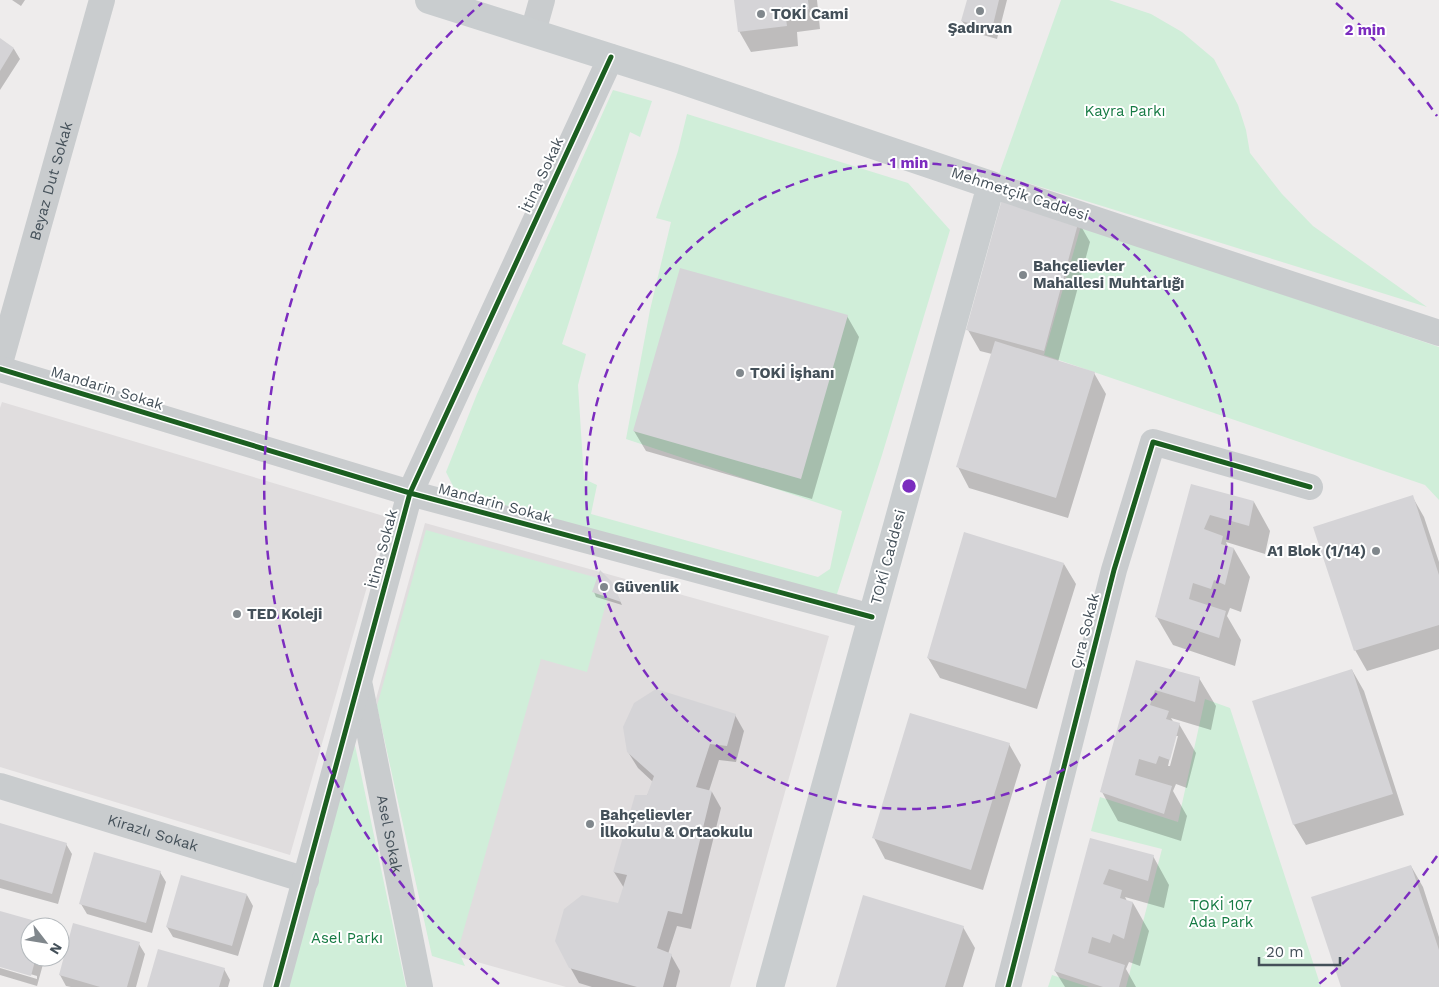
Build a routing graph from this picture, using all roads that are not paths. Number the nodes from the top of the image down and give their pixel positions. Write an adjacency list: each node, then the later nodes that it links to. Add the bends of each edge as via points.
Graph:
1 (102, 0): 8 (street, Beyaz Dut Sokak)
2 (429, 0): 4 (main road, Mehmetçik Caddesi)
3 (542, 0): 4 (street)
4 (533, 32): 5 (main road, Mehmetçik Caddesi)
5 (611, 57): 6 (main road, Mehmetçik Caddesi); 11 (street, İtina Sokak)
6 (991, 185): 7 (street, Mehmetçik Caddesi); 12 (main road, TOKİ Caddesi)
7 (1439, 333)
8 (0, 363)
9 (0, 369): 11 (street, Mandarin Sokak)
10 (1310, 487): 19 (street, Çıra Sokak, via 1153,442 1114,570)
11 (410, 493): 12 (street, Mandarin Sokak); 13 (street, İtina Sokak)
12 (872, 617): 18 (main road, TOKİ Caddesi)
13 (359, 681): 15 (street, İtina Sokak); 17 (street, Asel Sokak)
14 (0, 786): 15 (street, Kirazlı Sokak)
15 (306, 880): 16 (street, İtina Sokak)
16 (276, 987)
17 (420, 987)
18 (770, 987)
19 (1008, 987)

